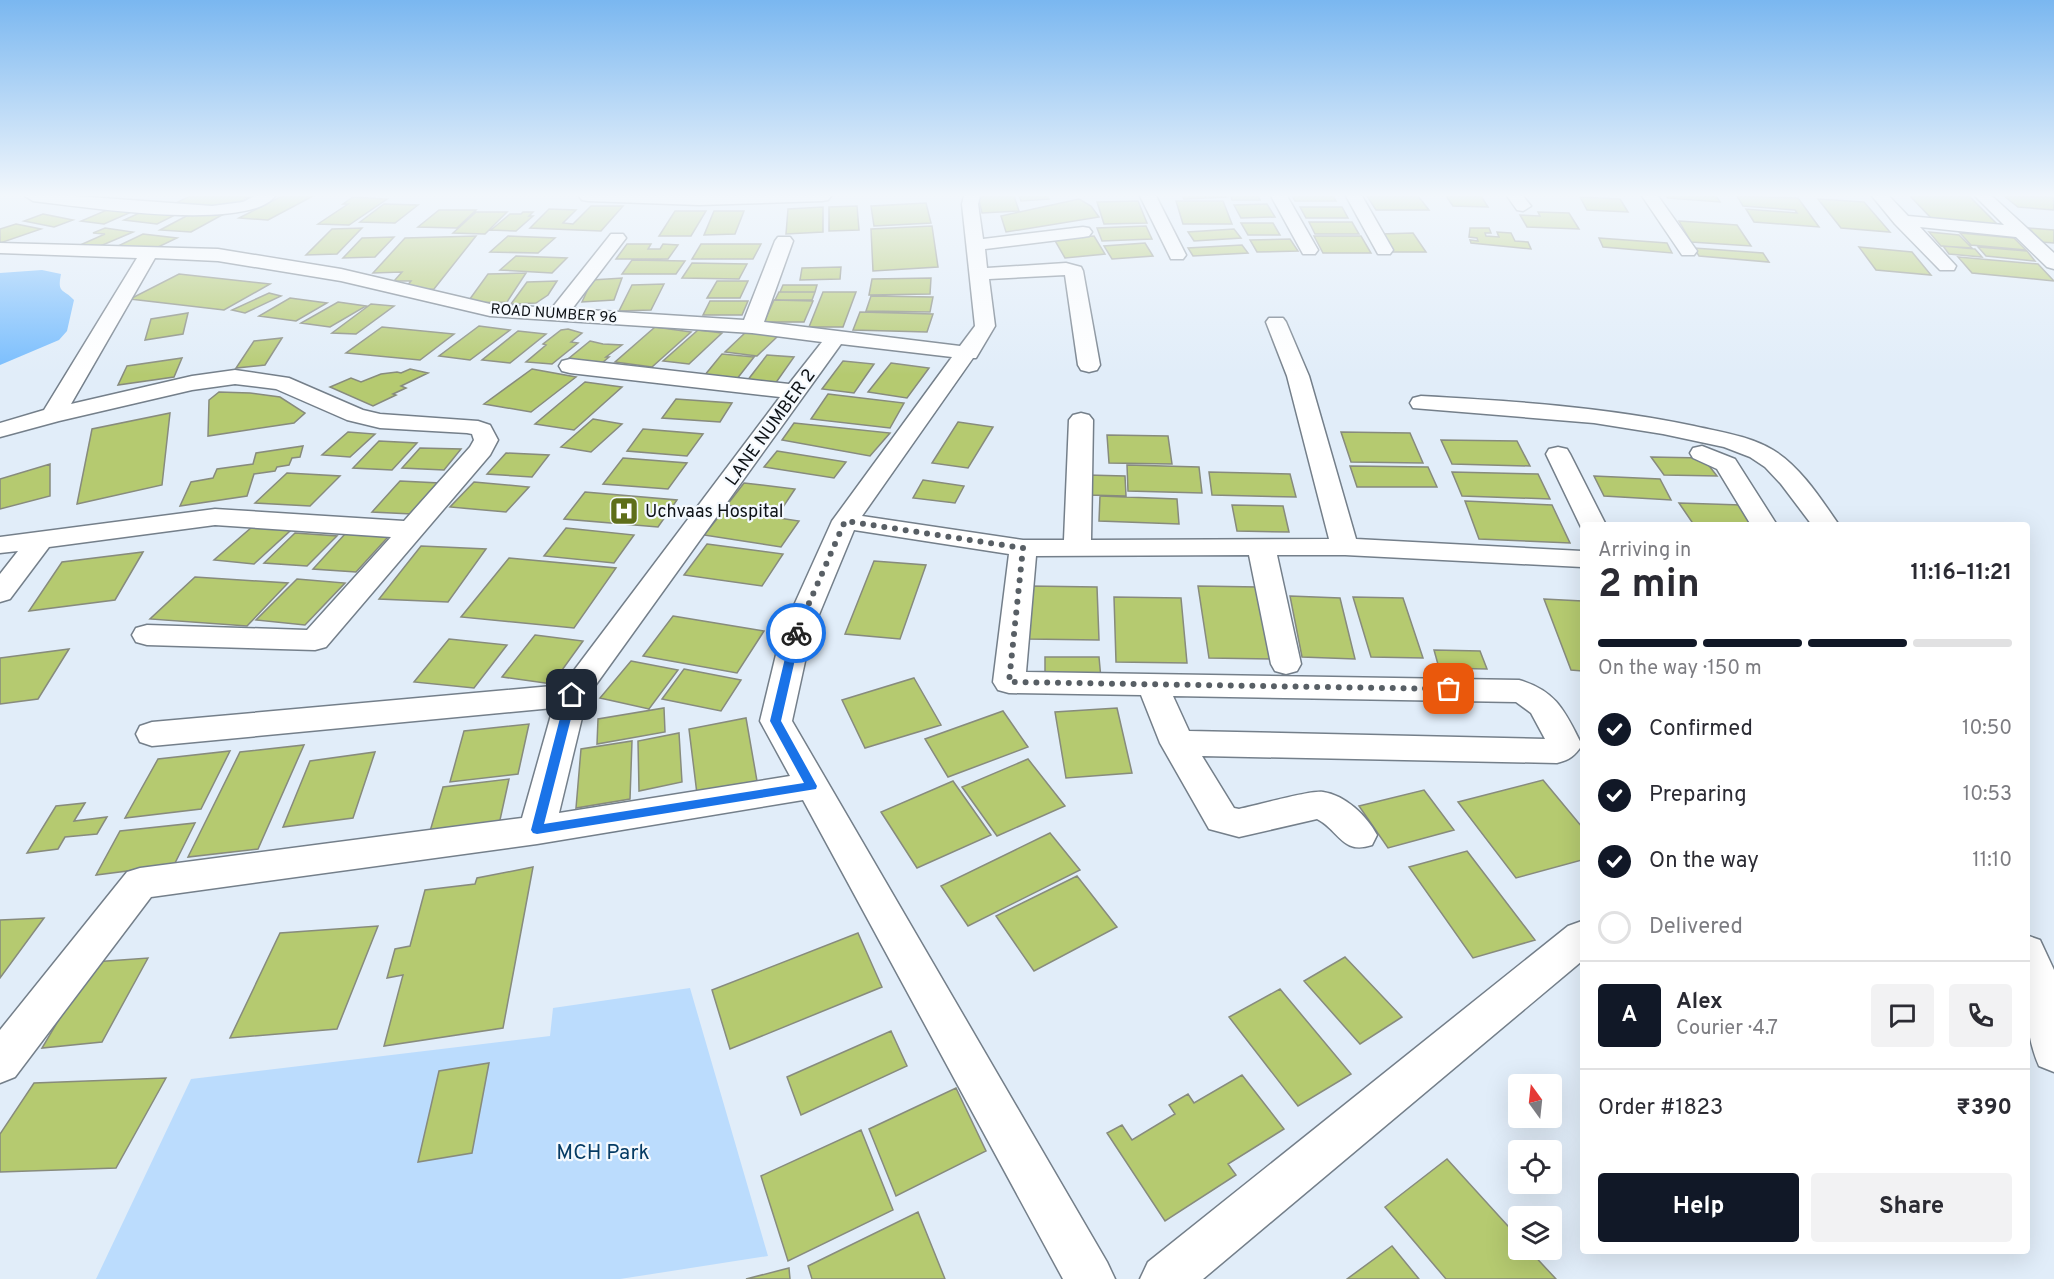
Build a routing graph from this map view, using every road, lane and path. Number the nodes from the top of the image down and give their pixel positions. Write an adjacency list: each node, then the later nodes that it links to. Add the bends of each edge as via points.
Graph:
1 (148, 256): 19 (street)
2 (222, 256): 10 (street, ROAD NUMBER 96, via 341,275 490,310)
3 (603, 256): 10 (street)
4 (779, 256): 12 (street)
5 (963, 256): 14 (street, via 966,326)
6 (977, 256): 9 (street)
7 (1937, 256): 8 (street)
8 (1947, 266)
9 (980, 274): 14 (street, via 985,326); 15 (street, via 1074,271)
10 (558, 314): 12 (street, ROAD NUMBER 96)
11 (1276, 322): 32 (street, via 1298,376)
12 (752, 327): 13 (street, ROAD NUMBER 96)
13 (836, 337): 14 (street, ROAD NUMBER 96); 17 (street, LANE NUMBER 2)
14 (972, 344): 24 (street)
15 (1089, 365)
16 (570, 366): 17 (street)
17 (796, 392): 40 (street, LANE NUMBER 2)
18 (1421, 403): 27 (street, via 1543,409 1628,419 1730,441 1775,462)
19 (53, 415): 21 (street); 28 (street, via 235,377 281,383 355,415 380,421 482,430 486,440 481,450)
20 (1081, 420): 33 (street)
21 (0, 430)
22 (1702, 453): 26 (street, via 1726,464)
23 (1558, 454): 25 (street)
24 (845, 521): 34 (street); 43 (street, via 796,634 776,721)
25 (1592, 522)
26 (1762, 522)
27 (1824, 522)
28 (412, 530): 29 (street, via 215,517); 37 (street, via 315,640)
29 (40, 540): 30 (street); 36 (street)
30 (0, 545)
31 (1262, 547): 32 (street); 33 (street); 38 (street)
32 (1345, 547): 35 (street)
33 (1077, 548): 34 (street)
34 (1022, 558): 39 (street, via 1009,682)
35 (1580, 559)
36 (0, 593)
37 (147, 635)
38 (1286, 664)
39 (1153, 685): 42 (street); 42 (street, via 1519,692 1531,694 1544,705 1565,746 1557,751)
40 (572, 695): 41 (street); 44 (street, LANE NUMBER 2)
41 (153, 734)
42 (1177, 743): 45 (street, via 1222,819 1239,823 1321,806 1338,814)
43 (812, 786): 44 (street); 50 (street)
44 (537, 830): 49 (street, via 140,883)
45 (1359, 836)
46 (1580, 940): 51 (street)
47 (2030, 968): 48 (street)
48 (2054, 1052)
49 (0, 1063)
50 (1090, 1279)
51 (1165, 1279)

